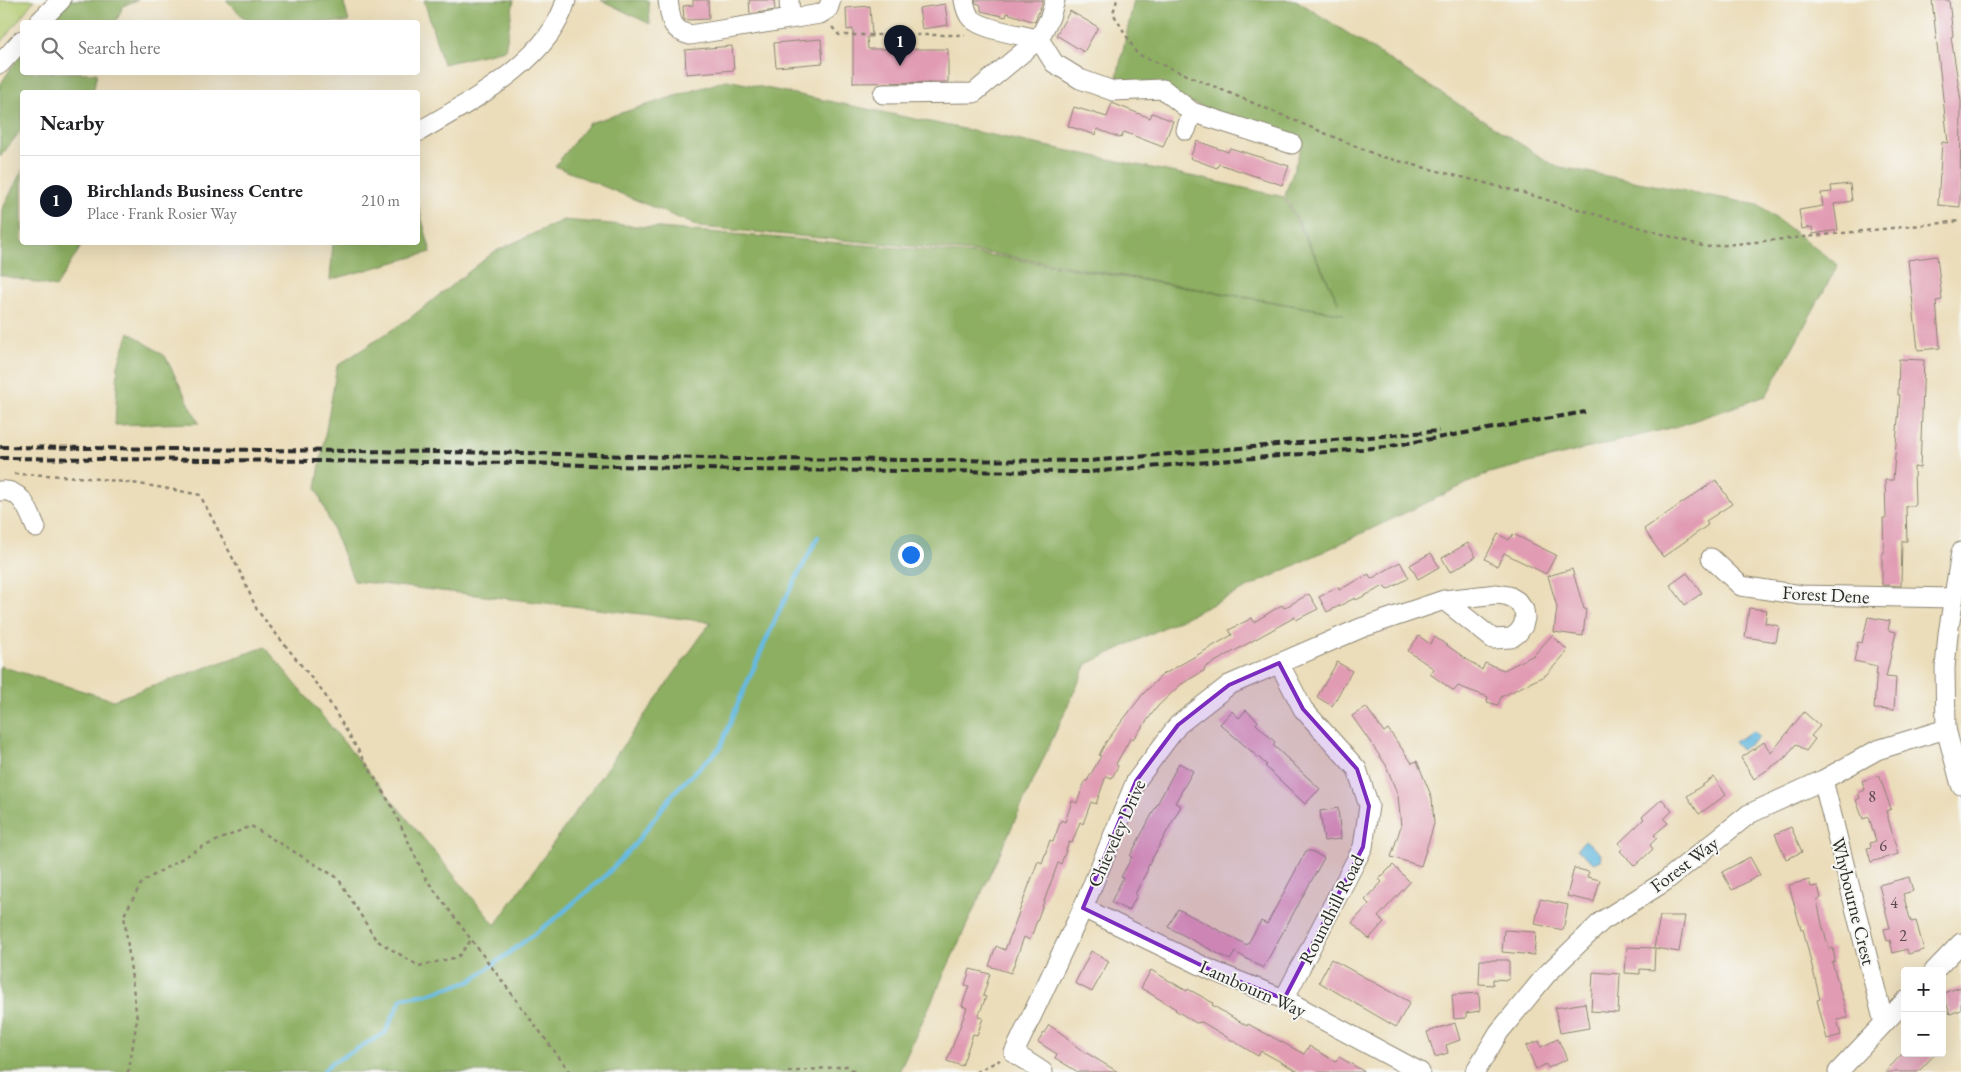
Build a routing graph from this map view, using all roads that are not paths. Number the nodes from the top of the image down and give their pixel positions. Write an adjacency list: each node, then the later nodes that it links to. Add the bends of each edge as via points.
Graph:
1 (62, 0): 8 (street)
2 (566, 0): 13 (street, via 562,14 536,52 478,98)
3 (668, 0): 7 (street, via 671,21 679,32 690,35)
4 (964, 0): 9 (street, via 971,18 985,26)
5 (1054, 0): 9 (street)
6 (825, 7): 7 (street)
7 (790, 9)
8 (41, 20)
9 (1039, 39): 12 (street, via 974,93); 14 (street, via 1054,63 1080,79 1113,91 1163,89 1189,121)
10 (20, 42): 11 (street)
11 (0, 64)
12 (883, 94)
13 (420, 131)
14 (1292, 144)
15 (0, 490): 16 (street, via 16,494)
16 (36, 528)
17 (1961, 552): 19 (street)
18 (1711, 558): 19 (street, Forest Dene, via 1741,586 1801,595)
19 (1954, 598): 22 (street, via 1945,668)
20 (1444, 600): 21 (street, Chieveley Drive, via 1361,628)
21 (1279, 663): 25 (street, Chieveley Drive, via 1229,685 1178,725 1136,781); 28 (street, Roundhill Road, via 1303,709 1356,769 1368,806 1363,847)
22 (1946, 729): 23 (street, Forest Way, via 1878,750); 24 (street)
23 (1823, 780): 30 (street, Whybourne Crest); 33 (street, Forest Way, via 1749,814 1664,882 1602,921 1546,974 1499,1032)
24 (1961, 785)
25 (1084, 908): 28 (street, Lambourn Way, via 1213,971); 31 (street, Chieveley Drive, via 1014,1053)
26 (1961, 943): 27 (street)
27 (1938, 967)
28 (1284, 999): 32 (street, Lambourn Way)
29 (1901, 1005): 30 (street)
30 (1884, 1023): 34 (street)
31 (1043, 1072)
32 (1420, 1072)
33 (1475, 1072)
34 (1838, 1072)

